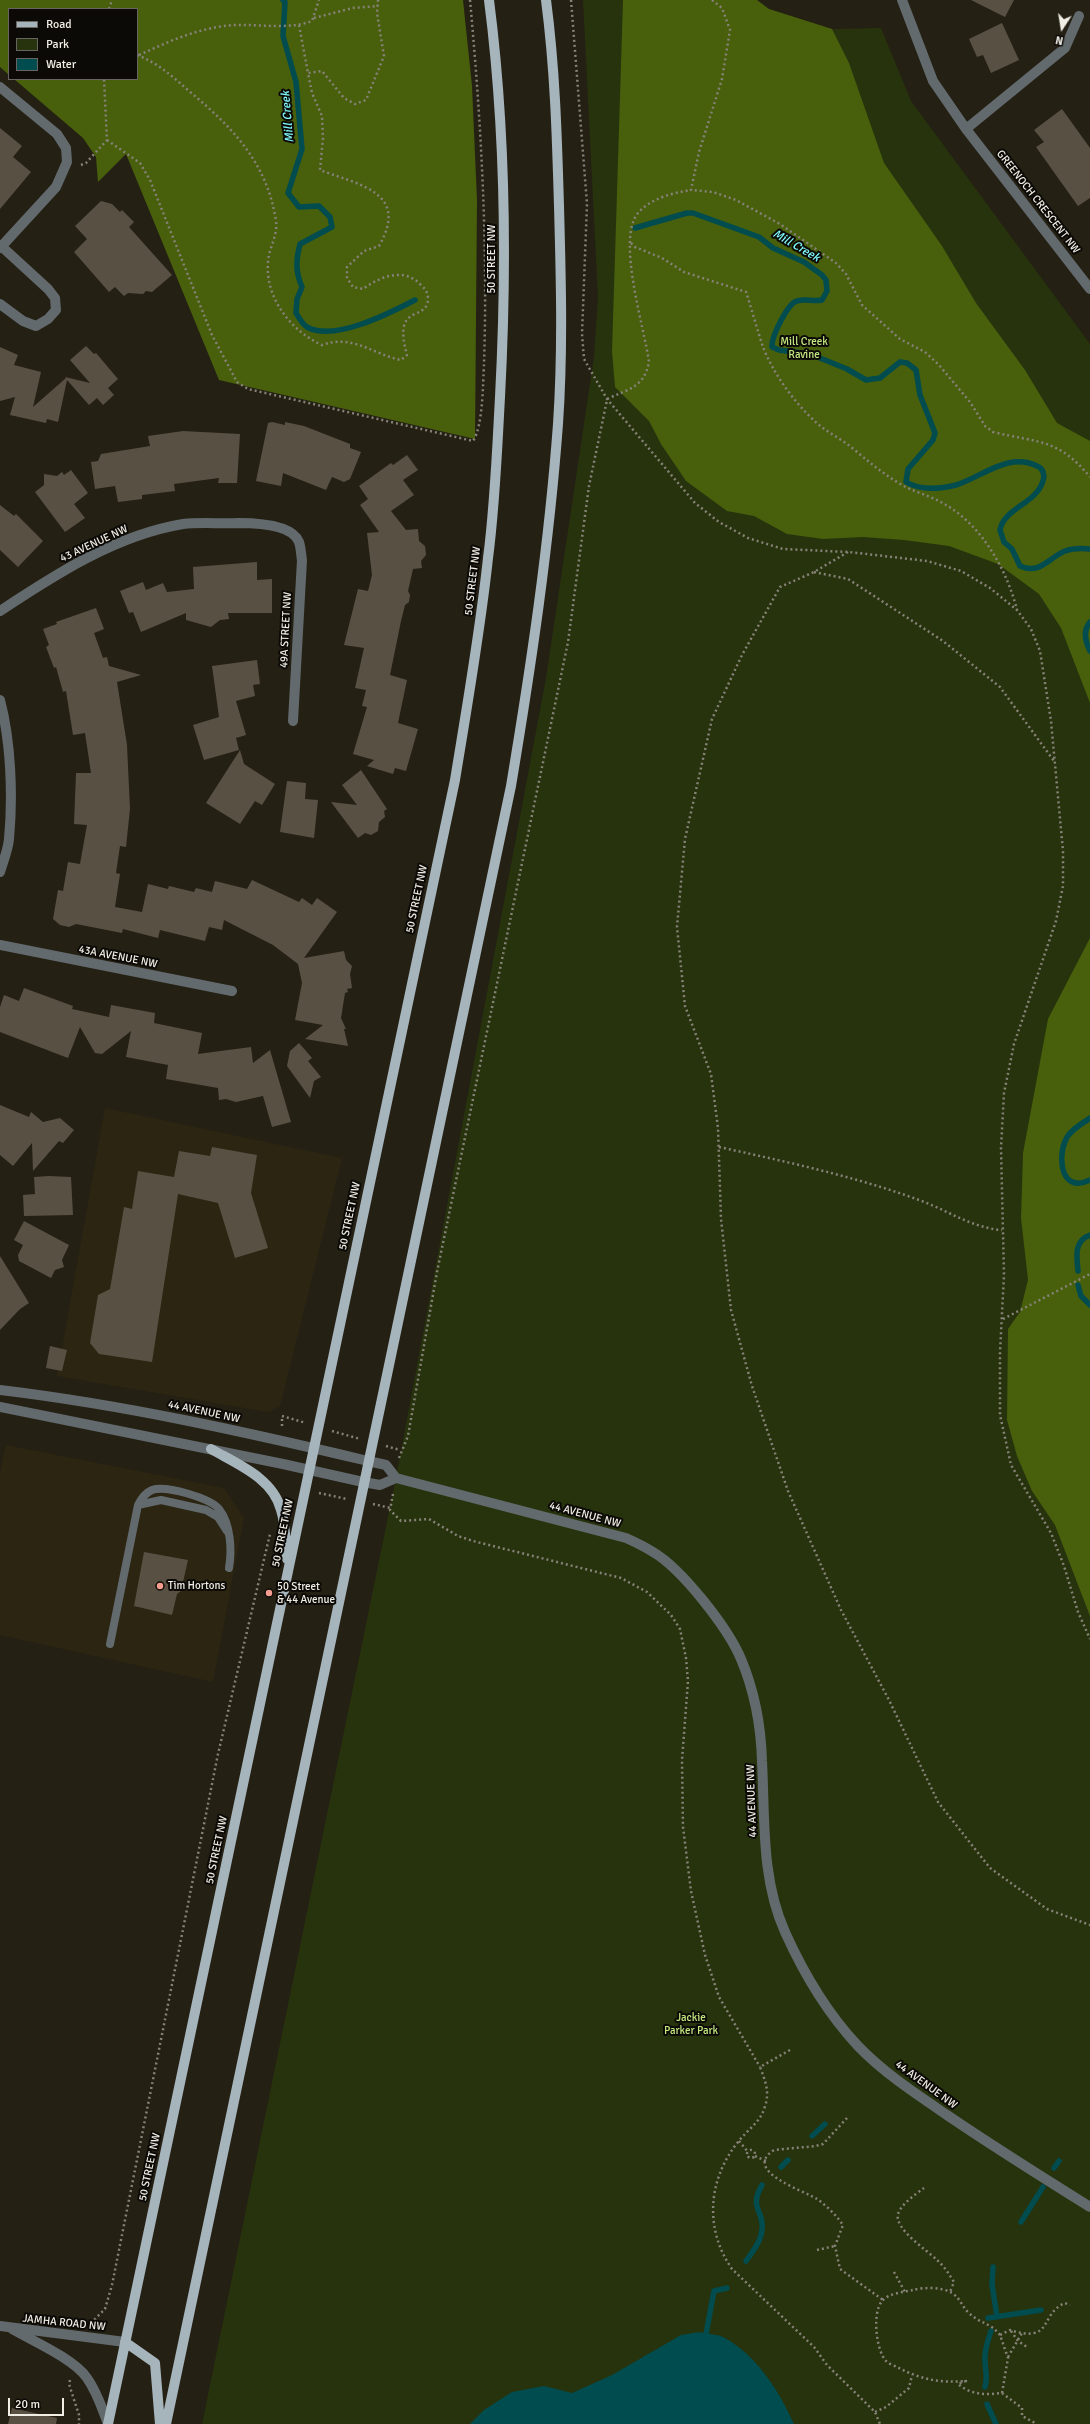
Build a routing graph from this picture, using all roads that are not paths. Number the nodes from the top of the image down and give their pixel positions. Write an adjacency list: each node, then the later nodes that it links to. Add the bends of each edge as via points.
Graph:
1 (489, 0): 19 (main road, 50 STREET NW, via 500,120 504,233 503,338 489,557 474,669 455,780)
2 (546, 0): 21 (main road, via 558,146 562,329 558,424 537,628 510,786)
3 (902, 0): 6 (street, GREENOCH CRESCENT NW, via 933,81)
4 (1079, 16): 6 (street, via 1065,48)
5 (0, 87): 7 (street, via 57,134 66,148 68,162 56,187)
6 (966, 129): 8 (street, GREENOCH CRESCENT NW)
7 (0, 247): 9 (street, via 48,289 55,298 56,310 48,319 36,326 23,321)
8 (1090, 289)
9 (0, 304)
10 (299, 541): 11 (street, 43 AVENUE NW, via 286,530 270,525 184,524 131,538 78,562); 13 (street, 49A STREET NW, via 302,560)
11 (0, 611)
12 (0, 700): 14 (street, via 6,723 10,802 9,840)
13 (293, 721)
14 (0, 872)
15 (0, 945): 16 (street, 43A AVENUE NW)
16 (232, 991)
17 (0, 1390): 19 (street, 44 AVENUE NW, via 58,1397 197,1421)
18 (0, 1407): 20 (street)
19 (313, 1448): 21 (street, 44 AVENUE NW); 22 (main road, 50 STREET NW)
20 (211, 1449): 22 (street); 28 (main road, via 256,1475 275,1495 281,1509)
21 (368, 1462): 23 (street, 44 AVENUE NW, via 386,1465); 24 (main road)
22 (309, 1470): 24 (street); 28 (main road, 50 STREET NW)
23 (396, 1478): 24 (street, via 380,1485); 30 (street, 44 AVENUE NW, via 626,1538 655,1553 685,1578 713,1614 740,1657 756,1709 762,1760 762,1799 769,1879 784,1931 832,2015 858,2046 901,2084)
24 (363, 1482): 36 (main road)
25 (138, 1505): 26 (lane, via 161,1500 206,1510 218,1517); 26 (lane, via 143,1496 152,1490 162,1489 198,1497 218,1508 226,1521); 29 (lane)
26 (227, 1531): 27 (lane, via 231,1553)
27 (229, 1568)
28 (288, 1571): 33 (main road, 50 STREET NW)
29 (110, 1644)
30 (1090, 2207)
31 (0, 2326): 32 (street, JAMHA ROAD NW)
32 (12, 2329): 33 (street, JAMHA ROAD NW); 34 (street, via 60,2355 86,2377 96,2393)
33 (125, 2342): 34 (main road, 50 STREET NW); 35 (main road, via 155,2363)
34 (108, 2424)
35 (160, 2424)
36 (166, 2424)

